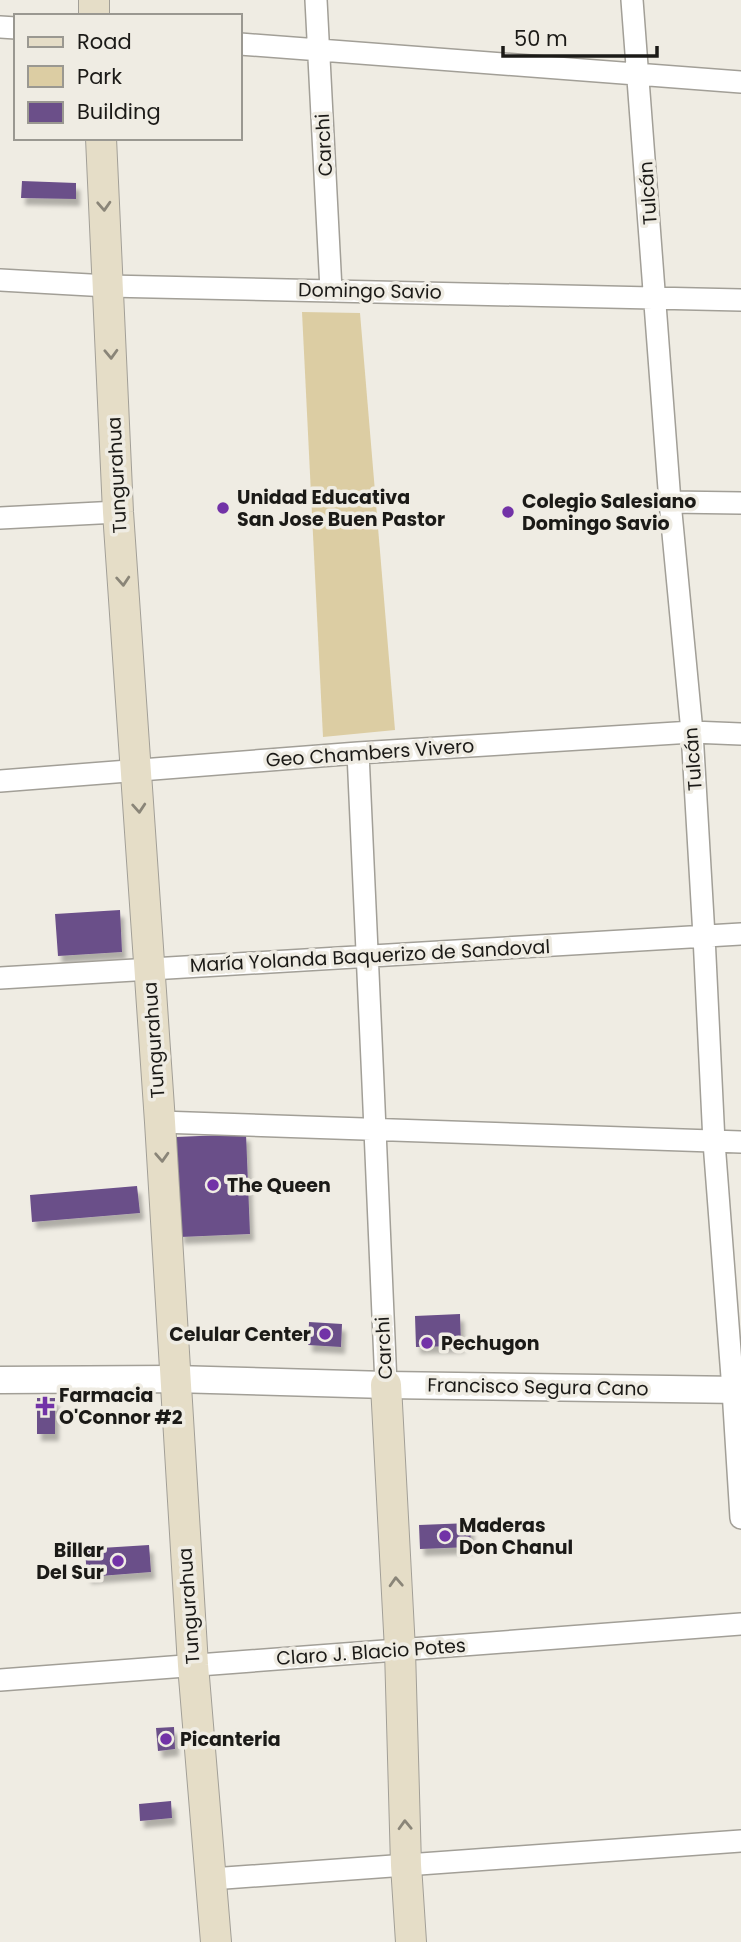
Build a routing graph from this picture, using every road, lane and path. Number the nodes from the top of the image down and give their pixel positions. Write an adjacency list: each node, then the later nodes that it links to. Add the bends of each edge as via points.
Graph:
1 (316, 0): 4 (street, Carchi)
2 (632, 0): 5 (street, Tulcán)
3 (242, 44): 4 (street)
4 (319, 51): 5 (street); 10 (street, Carchi)
5 (639, 75): 6 (street); 11 (street, Tulcán)
6 (741, 82)
7 (101, 140): 9 (main road, Tungurahua, one-way to 9)
8 (0, 280): 9 (street, Domingo Savio)
9 (108, 285): 10 (street, Domingo Savio); 15 (main road, Tungurahua, one-way to 15)
10 (331, 290): 11 (street, Domingo Savio)
11 (656, 297): 12 (street, Domingo Savio); 13 (street, Tulcán)
12 (741, 300)
13 (670, 502): 14 (street); 17 (street, Tulcán)
14 (741, 503)
15 (118, 512): 16 (street); 20 (main road, Tungurahua, one-way to 20)
16 (0, 518)
17 (692, 732): 18 (street, Geo Chambers Vivero); 19 (street, Geo Chambers Vivero); 23 (street, Tulcán)
18 (741, 734)
19 (358, 753): 20 (street, Geo Chambers Vivero); 24 (street, Carchi)
20 (136, 770): 21 (street, Geo Chambers Vivero); 25 (main road, Tungurahua, one-way to 25)
21 (0, 780)
22 (741, 934): 23 (street, María Yolanda Baquerizo de Sandoval)
23 (704, 936): 24 (street, María Yolanda Baquerizo de Sandoval); 29 (street, Tulcán)
24 (368, 956): 25 (street, María Yolanda Baquerizo de Sandoval); 28 (street, Carchi)
25 (149, 969): 26 (street, María Yolanda Baquerizo de Sandoval); 27 (main road, Tungurahua)
26 (0, 978)
27 (160, 1122): 28 (street); 31 (main road, Tungurahua, one-way to 31)
28 (373, 1129): 29 (street); 33 (street, Carchi)
29 (714, 1142): 30 (street); 34 (street, Tulcán)
30 (741, 1142)
31 (174, 1379): 32 (street, Francisco Segura Cano); 33 (street, Francisco Segura Cano); 38 (main road, Tungurahua)
32 (0, 1380)
33 (386, 1385): 34 (street, Francisco Segura Cano); 37 (main road, Carchi, one-way to 33)
34 (737, 1390): 35 (street, Tulcán)
35 (741, 1518)
36 (741, 1624): 37 (street, Claro J. Blacio Potes)
37 (400, 1650): 38 (street, Claro J. Blacio Potes); 41 (main road, Carchi, one-way to 37)
38 (193, 1665): 39 (street, Claro J. Blacio Potes); 42 (main road, Tungurahua)
39 (0, 1680)
40 (741, 1841): 41 (street)
41 (406, 1865): 42 (street); 44 (main road, Carchi)
42 (211, 1879): 43 (main road, Tungurahua)
43 (216, 1942)
44 (411, 1942)

